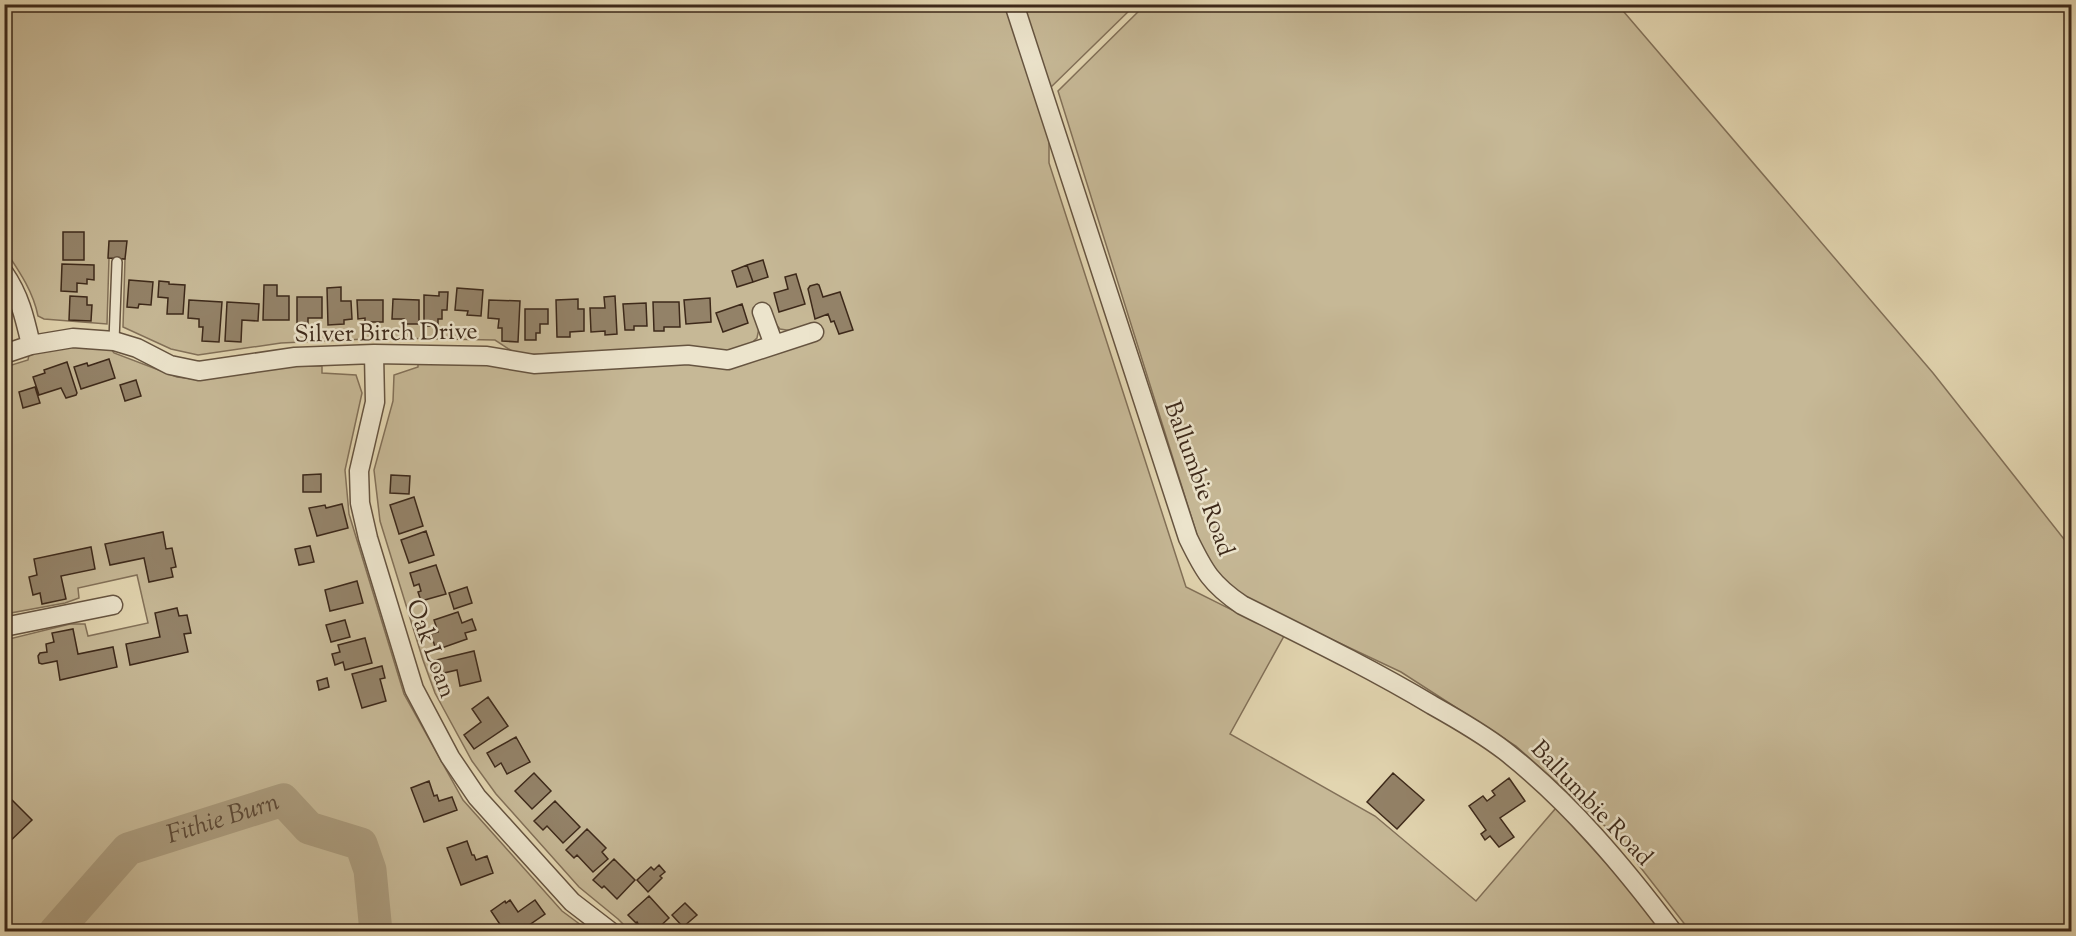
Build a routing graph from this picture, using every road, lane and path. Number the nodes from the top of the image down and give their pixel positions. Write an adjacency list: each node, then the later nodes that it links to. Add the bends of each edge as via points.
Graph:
1 (1014, 4): 14 (street, Ballumbie Road, via 1188,538 1203,570 1220,590 1242,605 1392,681 1504,751 1562,802 1639,887)
2 (117, 262): 6 (lane)
3 (4, 273): 7 (street, via 23,307)
4 (762, 312): 8 (street)
5 (814, 332): 8 (street, Silver Birch Drive)
6 (114, 341): 7 (street, Silver Birch Drive, via 73,338); 10 (street, Silver Birch Drive, via 170,365 199,370 295,357)
7 (31, 345): 9 (street, Silver Birch Drive)
8 (774, 345): 10 (street, Silver Birch Drive, via 728,360 688,355 534,364 487,356)
9 (4, 354)
10 (374, 354): 13 (street, Oak Loan, via 375,402 359,471 360,503 414,689 450,757 477,796 572,902)
11 (112, 605): 12 (street)
12 (4, 627)
13 (610, 932)
14 (1673, 932)

